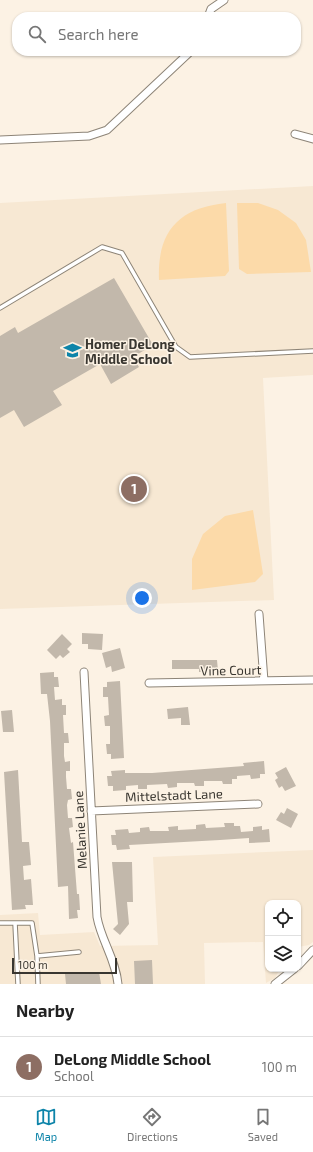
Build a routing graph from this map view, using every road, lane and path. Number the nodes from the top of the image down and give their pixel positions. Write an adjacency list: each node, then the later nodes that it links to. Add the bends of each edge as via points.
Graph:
1 (224, 0): 2 (street)
2 (210, 12)
3 (186, 56): 6 (street, via 107,130 89,136)
4 (295, 134): 5 (street)
5 (313, 139)
6 (0, 140)
7 (0, 308): 8 (lane, via 102,247 122,253 176,347 190,357)
8 (313, 351)
9 (259, 614): 12 (street)
10 (84, 672): 15 (street, Melanie Lane)
11 (313, 680): 12 (street, Vine Court)
12 (264, 681): 13 (street, Vine Court)
13 (149, 683)
14 (258, 804): 15 (street, Mittelstadt Lane)
15 (91, 811): 25 (street, Melanie Lane, via 97,917)
16 (0, 923): 17 (lane)
17 (15, 923): 20 (lane, via 32,922); 23 (lane)
18 (313, 950): 21 (street)
19 (79, 952): 20 (lane)
20 (37, 956): 24 (lane)
21 (301, 963)
22 (290, 972): 26 (street)
23 (18, 984)
24 (38, 984)
25 (118, 984)
26 (275, 984)

